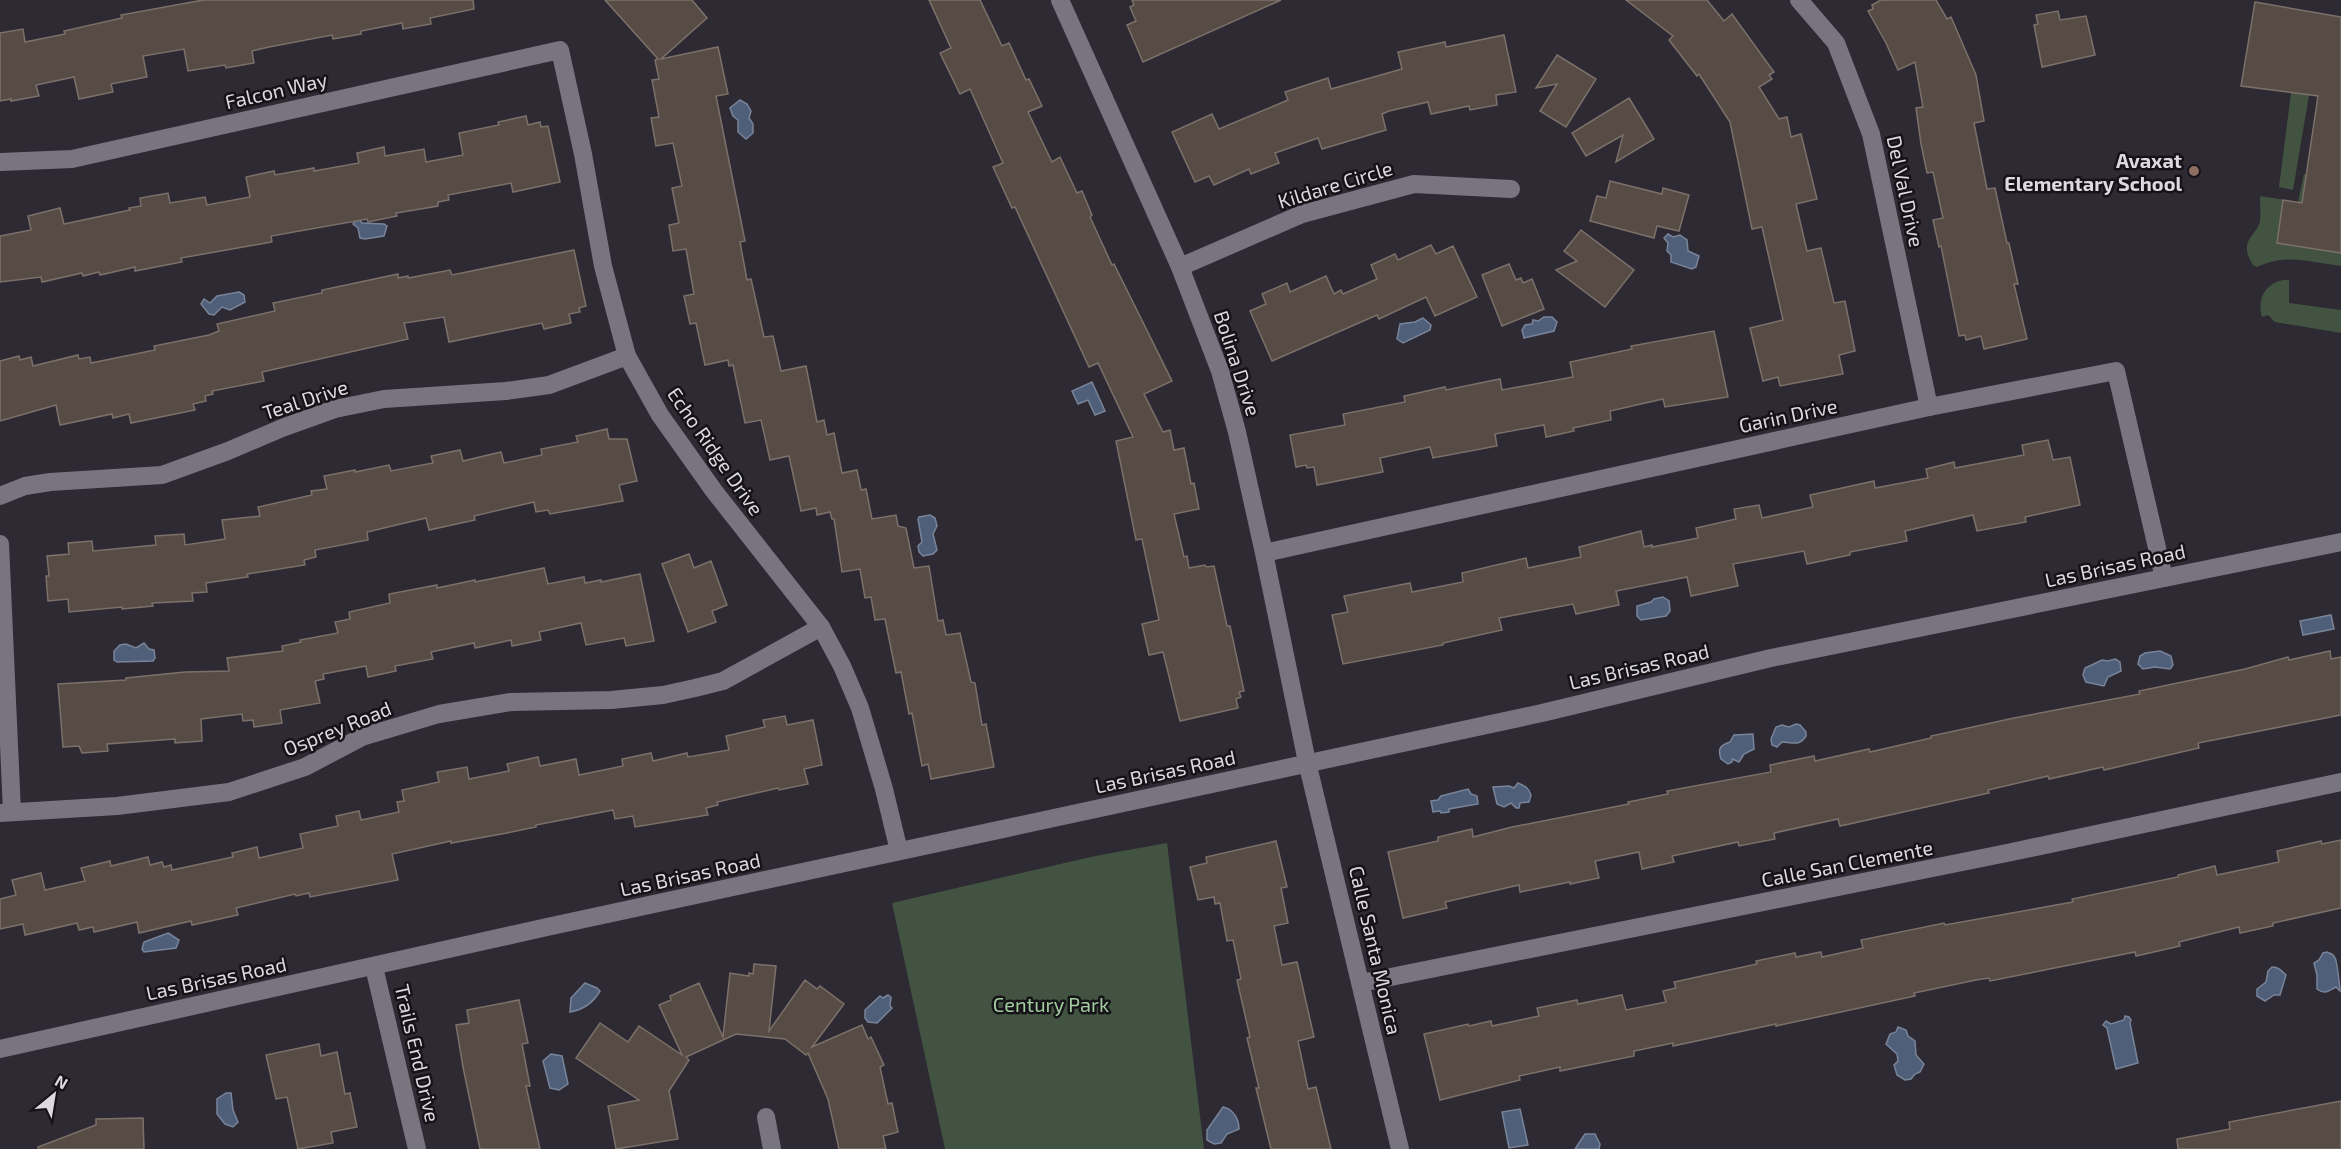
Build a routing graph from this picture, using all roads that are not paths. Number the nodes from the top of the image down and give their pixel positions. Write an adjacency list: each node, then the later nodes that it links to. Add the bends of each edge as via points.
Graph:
1 (1060, 0): 6 (street, Bolina Drive)
2 (1799, 0): 8 (street, Del Val Drive, via 1836,44 1871,134)
3 (560, 50): 4 (street, Falcon Way, via 72,159); 7 (street, Echo Ridge Drive, via 584,154 603,266)
4 (0, 162)
5 (1511, 189): 6 (street, Kildare Circle, via 1414,184 1302,214)
6 (1180, 267): 12 (street, Bolina Drive, via 1220,370)
7 (627, 356): 9 (street, Teal Drive, via 549,385 384,399 335,409 162,475 50,482); 14 (street, Echo Ridge Drive, via 660,415 707,481)
8 (1929, 407): 12 (street, Garin Drive); 13 (street, Garin Drive, via 2116,371)
9 (0, 496)
10 (2341, 542): 13 (street, Las Brisas Road)
11 (0, 544): 17 (street)
12 (1264, 553): 15 (street, Bolina Drive)
13 (2164, 578): 15 (street, Las Brisas Road, via 1771,658 1542,713)
14 (821, 627): 17 (street, Osprey Road, via 723,681 695,688 611,700 511,702 438,714 362,737 305,767 228,792 117,807); 18 (street, Echo Ridge Drive, via 860,708)
15 (1307, 762): 18 (street, Las Brisas Road); 20 (street, Calle Santa Monica)
16 (2341, 783): 20 (street, Calle San Clemente)
17 (6, 812)
18 (899, 851): 19 (street, Las Brisas Road)
19 (374, 967): 21 (street, Las Brisas Road); 23 (street, Trails End Drive)
20 (1360, 983): 25 (street, Calle Santa Monica)
21 (0, 1048)
22 (766, 1117): 24 (street)
23 (417, 1149)
24 (772, 1149)
25 (1400, 1149)

